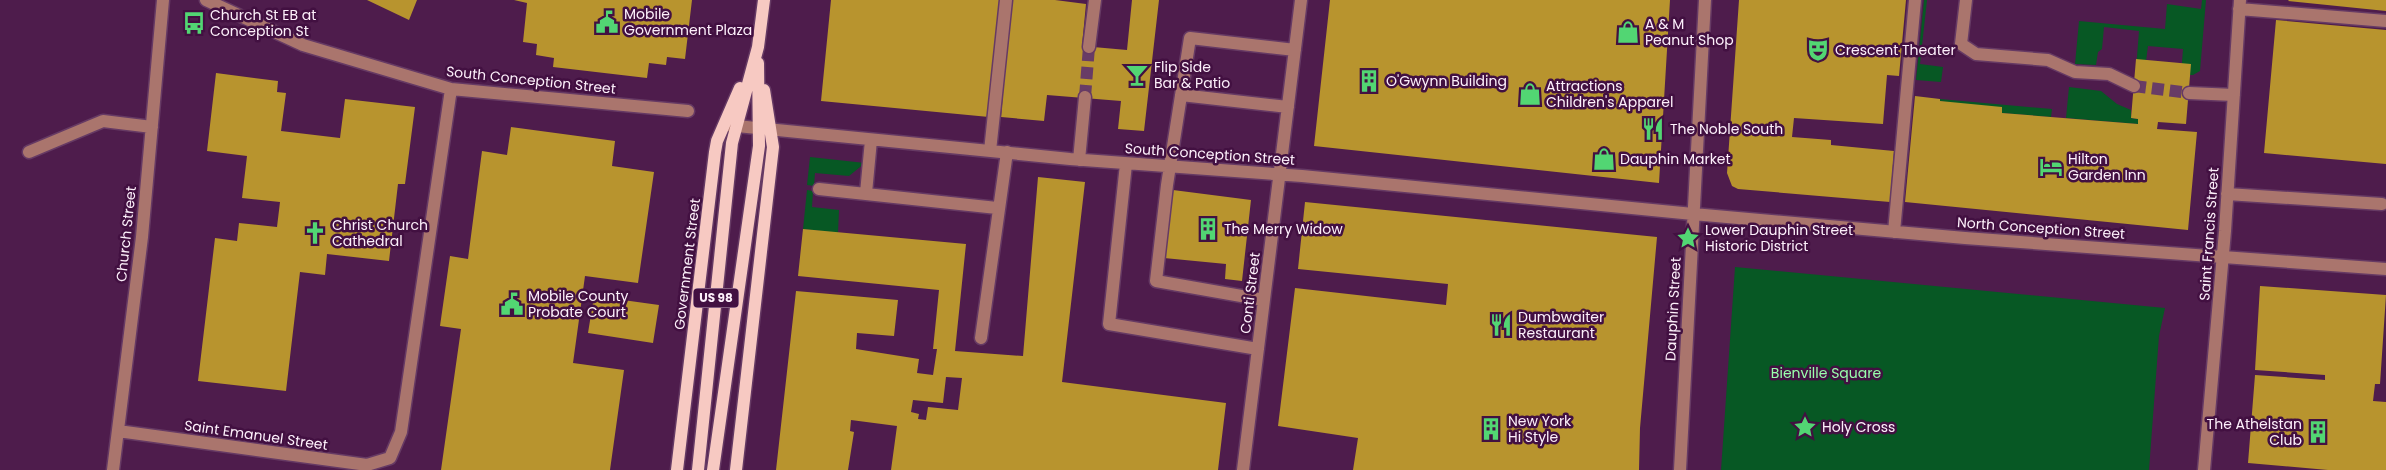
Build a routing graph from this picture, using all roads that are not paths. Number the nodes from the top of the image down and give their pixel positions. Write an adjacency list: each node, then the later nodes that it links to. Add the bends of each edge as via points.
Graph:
1 (163, 0): 24 (street, Church Street)
2 (206, 0): 16 (street, South Conception Street, via 304,45)
3 (764, 0): 14 (main road, Government Street / US 98)
4 (1006, 0): 27 (street)
5 (1095, 0): 12 (street)
6 (1301, 0): 13 (street, Conti Street)
7 (1705, 0): 39 (street, Dauphin Street)
8 (1915, 0): 40 (street)
9 (1966, 0): 15 (street, via 1961,44 1976,54 2048,60 2075,72 2109,74)
10 (2240, 4): 11 (street); 19 (street, Saint Francis Street)
11 (2386, 21)
12 (1089, 46)
13 (1295, 50): 18 (street, via 1190,38); 21 (street, Conti Street)
14 (755, 70): 23 (main road, Government Street, via 739,91); 25 (main road, Government Street / US 98)
15 (2134, 86)
16 (452, 89): 22 (street, South Conception Street); 46 (street, Saint Emanuel Street, via 401,432 390,458 367,465)
17 (2189, 93): 19 (street)
18 (1181, 94): 21 (street); 32 (street)
19 (2234, 94): 36 (street, Saint Francis Street)
20 (1085, 97): 30 (street)
21 (1288, 107): 33 (street, Conti Street)
22 (688, 111)
23 (731, 125): 25 (street, South Conception Street); 48 (main road, Government Street, via 716,152); 49 (main road, Government Street / US 98)
24 (152, 127): 28 (street, via 103,121); 46 (street, Church Street)
25 (764, 129): 26 (street, South Conception Street); 50 (main road, Government Street / US 98); 51 (main road, Government Street, via 773,148 772,161)
26 (871, 140): 27 (street, South Conception Street); 35 (street)
27 (990, 150): 29 (street, South Conception Street)
28 (29, 152)
29 (1007, 152): 30 (street, South Conception Street); 38 (street)
30 (1080, 160): 31 (street, South Conception Street)
31 (1126, 164): 32 (street, South Conception Street); 45 (street, via 1109,324)
32 (1170, 167): 33 (street, South Conception Street); 43 (street, via 1156,280)
33 (1280, 174): 39 (street, South Conception Street); 43 (street, Conti Street)
34 (819, 189): 35 (street)
35 (866, 193): 38 (street)
36 (2227, 194): 37 (street); 41 (street, Saint Francis Street)
37 (2382, 204)
38 (998, 208): 44 (street)
39 (1693, 214): 40 (street, North Conception Street); 53 (street, Dauphin Street)
40 (1894, 232): 41 (street, North Conception Street)
41 (2223, 257): 42 (street, North Conception Street); 54 (street, Saint Francis Street)
42 (2386, 269)
43 (1264, 300): 45 (street, Conti Street)
44 (981, 338)
45 (1258, 349): 52 (street, Conti Street)
46 (118, 431): 47 (street, Church Street)
47 (113, 470)
48 (677, 470)
49 (698, 470)
50 (713, 470)
51 (736, 470)
52 (1243, 470)
53 (1680, 470)
54 (2204, 470)

